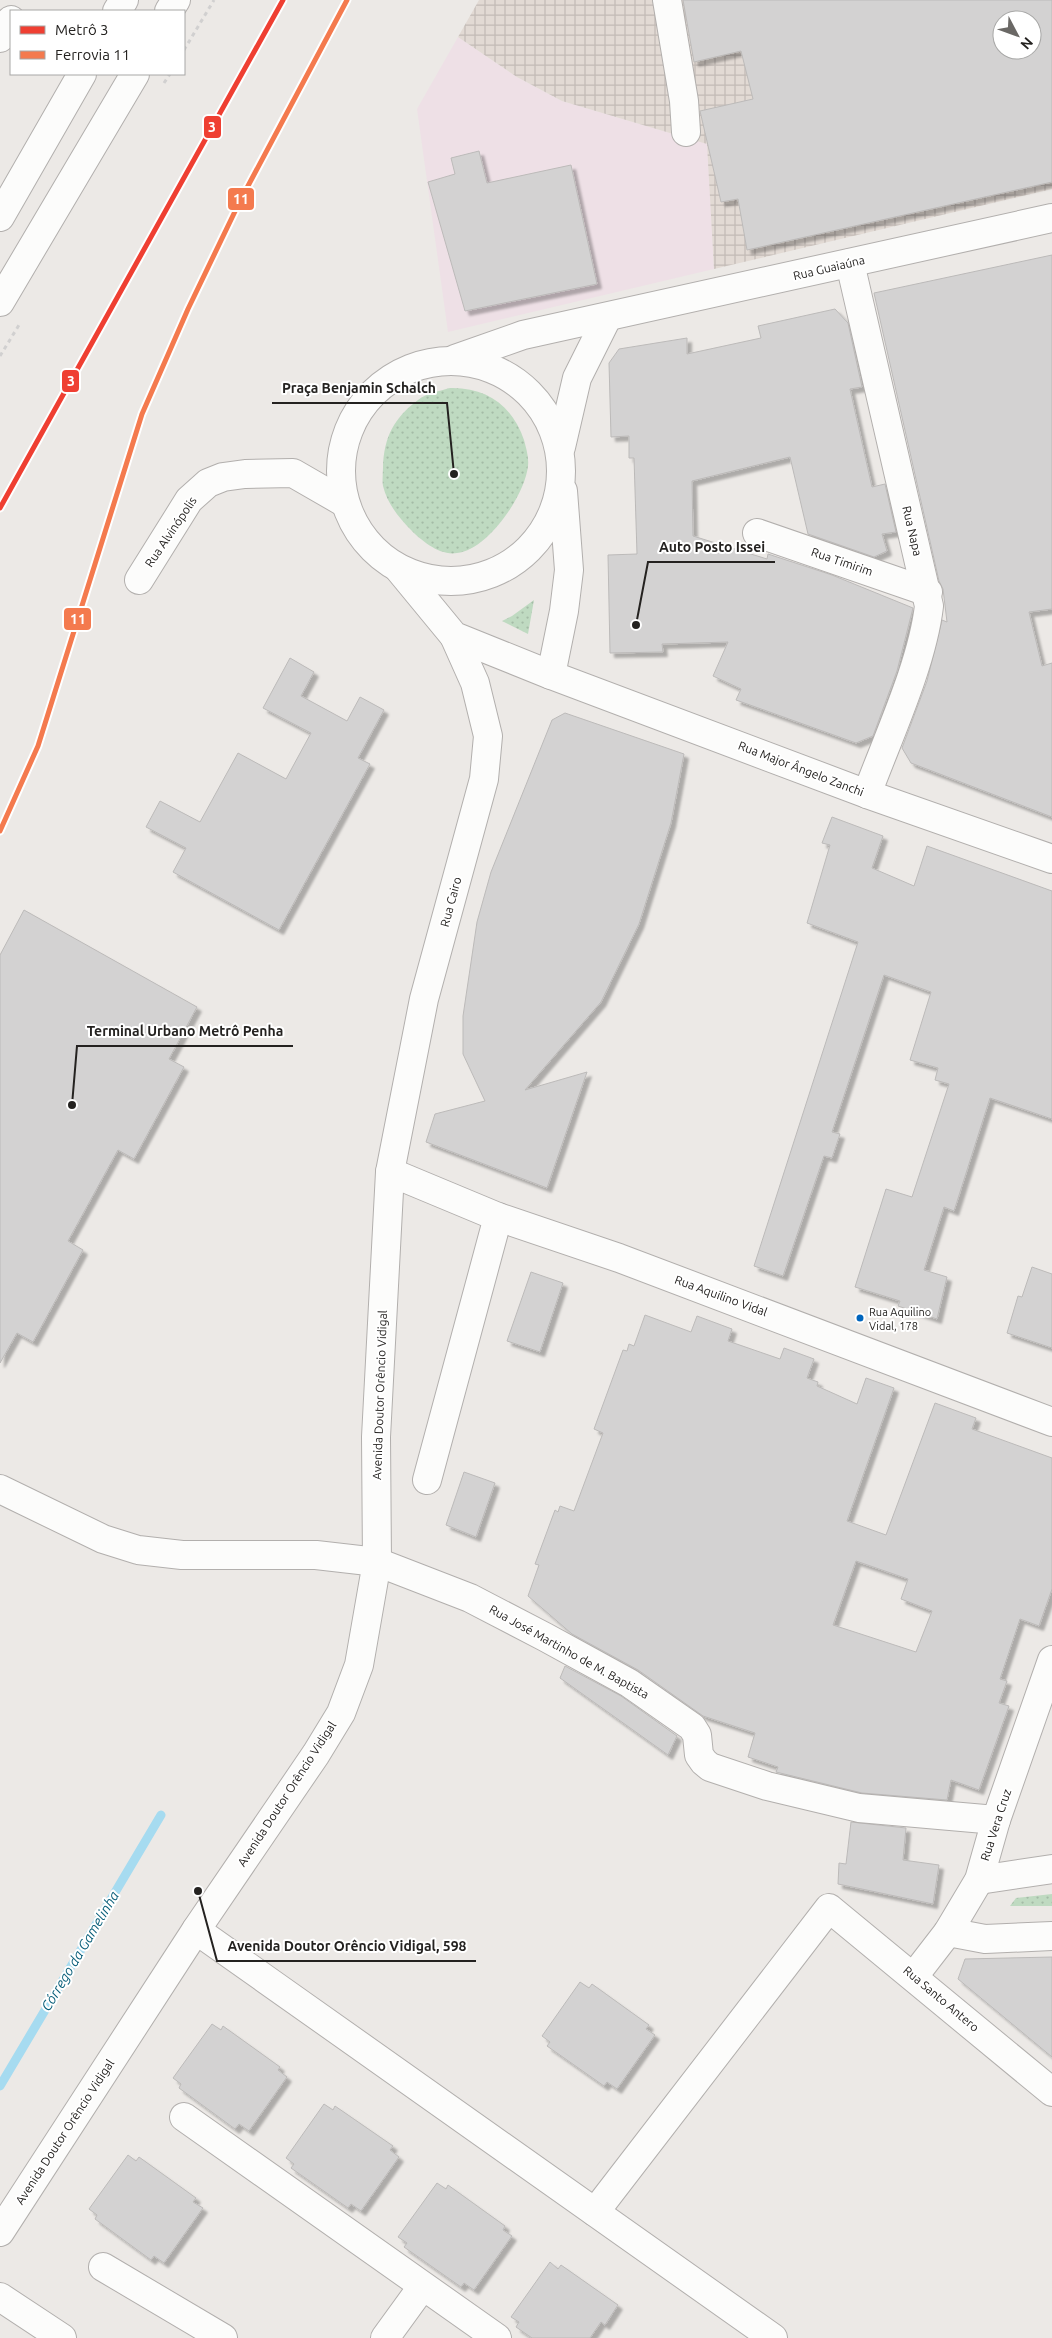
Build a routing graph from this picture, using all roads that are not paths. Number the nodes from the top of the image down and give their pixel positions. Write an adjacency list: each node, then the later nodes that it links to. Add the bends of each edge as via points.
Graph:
1 (667, 0): 6 (main road)
2 (10, 22): 3 (main road)
3 (0, 38)
4 (81, 75): 7 (main road)
5 (134, 75): 10 (main road)
6 (686, 132)
7 (0, 217)
8 (1052, 218): 9 (main road, Rua Guaiaúna)
9 (850, 263): 11 (main road, Rua Guaiaúna); 19 (main road, Rua Napa)
10 (0, 302)
11 (607, 318): 12 (main road, Rua Guaiaúna, via 523,335); 13 (main road, via 577,378)
12 (454, 360): 13 (main road, via 484,364 511,377 534,396 551,421); 15 (main road, via 424,363 397,374 373,392 355,416 344,447 340,474)
13 (560, 450): 14 (main road)
14 (562, 483): 17 (main road, via 554,513 538,539 516,560 488,575 458,581 427,579); 21 (main road, via 569,570)
15 (345, 503): 17 (main road, via 357,529 375,552); 18 (main road, Rua Alvinópolis, via 293,473 223,477 208,483 189,500)
16 (757, 533): 19 (main road, Rua Timirim)
17 (398, 568): 20 (main road, Rua Major Ângelo Zanchi)
18 (139, 580)
19 (928, 592): 22 (main road, Rua Napa, via 926,626)
20 (454, 636): 21 (main road, Rua Major Ângelo Zanchi); 24 (main road, Rua Cairo, via 475,683 488,736 484,779 424,999)
21 (551, 675): 22 (main road, Rua Major Ângelo Zanchi)
22 (867, 794): 23 (main road, Rua Major Ângelo Zanchi)
23 (1052, 859)
24 (390, 1172): 25 (main road, Rua Aquilino Vidal); 29 (main road, Avenida Doutor Orêncio Vidigal, via 376,1436)
25 (498, 1217): 26 (main road, Rua Aquilino Vidal, via 628,1262); 27 (main road)
26 (1052, 1422)
27 (427, 1480)
28 (0, 1489): 29 (main road, Rua José Martinho de M. Baptista, via 103,1538 138,1550 182,1555 316,1555)
29 (377, 1562): 31 (main road, Rua José Martinho de M. Baptista, via 470,1598 643,1692 692,1727 697,1735 699,1755 710,1767 767,1786 859,1808); 34 (main road, Avenida Doutor Orêncio Vidigal, via 359,1665 341,1713)
30 (1052, 1660): 31 (main road, Rua Vera Cruz)
31 (996, 1820): 33 (main road, Rua Vera Cruz)
32 (1052, 1869): 33 (main road)
33 (979, 1880): 35 (main road, Rua Vera Cruz)
34 (196, 1930): 40 (main road); 41 (main road, Avenida Doutor Orêncio Vidigal)
35 (948, 1932): 36 (main road, via 985,1939); 37 (main road, Rua Vera Cruz)
36 (1052, 1936)
37 (914, 1976): 38 (main road, Rua Santo Antero); 40 (main road, Rua Santo Antero, via 829,1908)
38 (1052, 2092)
39 (184, 2117): 43 (main road)
40 (595, 2212): 49 (main road)
41 (0, 2232)
42 (103, 2268): 46 (main road)
43 (422, 2287): 47 (main road); 48 (main road)
44 (0, 2297): 45 (main road)
45 (62, 2338)
46 (223, 2338)
47 (385, 2338)
48 (497, 2338)
49 (773, 2338)

